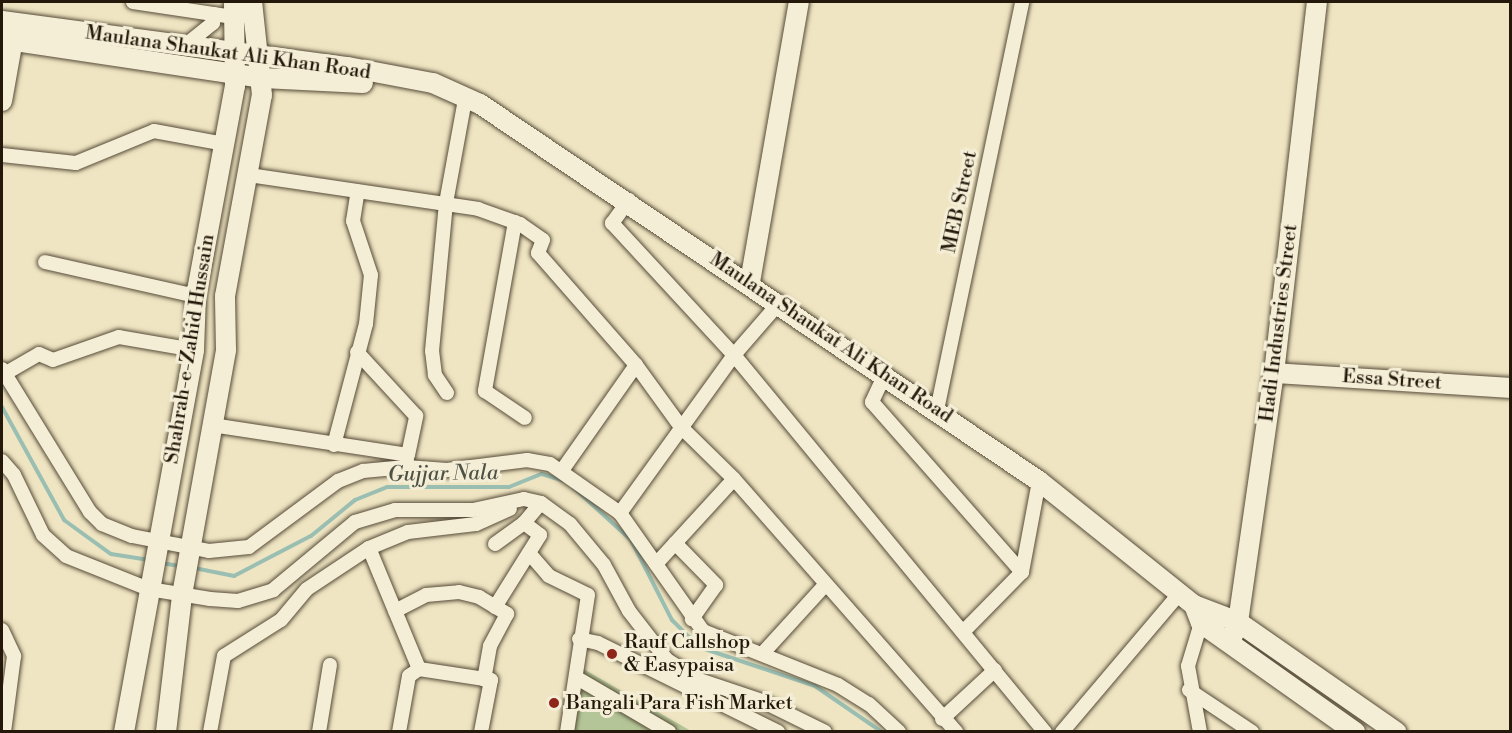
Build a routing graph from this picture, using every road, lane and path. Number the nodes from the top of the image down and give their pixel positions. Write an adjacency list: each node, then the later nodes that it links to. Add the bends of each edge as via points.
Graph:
1 (133, 2): 5 (street)
2 (799, 2): 21 (main road)
3 (1022, 2): 33 (street, MEB Street)
4 (1317, 2): 29 (main road, Hadi Industries Street)
5 (237, 11): 7 (street, via 213,23); 8 (main road, Shahrah-e-Zahid Hussain); 9 (main road, Shahrah-e-Zahid Hussain)
6 (8, 31): 7 (main road, Maulana Shaukat Ali Khan Road); 9 (main road, Maulana Shaukat Ali Khan Road); 12 (main road)
7 (181, 48): 9 (main road, Maulana Shaukat Ali Khan Road)
8 (261, 58): 9 (main road, Maulana Shaukat Ali Khan Road); 10 (main road, Shahrah-e-Zahid Hussain); 11 (main road, Maulana Shaukat Ali Khan Road, via 433,83)
9 (236, 65): 10 (main road, Maulana Shaukat Ali Khan Road); 13 (main road, Shahrah-e-Zahid Hussain)
10 (263, 78): 11 (main road, Maulana Shaukat Ali Khan Road); 15 (main road, Shahrah-e-Zahid Hussain)
11 (458, 96): 17 (main road, Maulana Shaukat Ali Khan Road); 18 (street)
12 (2, 101)
13 (224, 144): 14 (street, via 154,131 76,163); 22 (main road, Shahrah-e-Zahid Hussain)
14 (2, 155)
15 (249, 175): 16 (street); 35 (main road, Shahrah-e-Zahid Hussain, via 225,296 227,339)
16 (358, 191): 18 (street); 25 (street, via 353,220 371,274)
17 (629, 200): 21 (main road, Maulana Shaukat Ali Khan Road); 26 (street, via 612,223)
18 (446, 203): 19 (street); 32 (street, via 432,351 435,375)
19 (514, 222): 27 (street, via 543,240 538,253); 34 (street, via 485,391)
20 (45, 262): 22 (street)
21 (750, 282): 23 (main road, Maulana Shaukat Ali Khan Road)
22 (196, 296): 24 (main road, Shahrah-e-Zahid Hussain)
23 (780, 302): 26 (street); 30 (main road, Maulana Shaukat Ali Khan Road)
24 (194, 350): 28 (street, via 119,337 53,360 39,354); 49 (main road, Shahrah-e-Zahid Hussain)
25 (357, 352): 37 (street); 39 (street, via 416,416)
26 (734, 355): 36 (street); 64 (street)
27 (636, 365): 36 (street); 40 (street)
28 (4, 371): 49 (street, via 90,512 116,532)
29 (1274, 373): 31 (main road, Essa Street); 62 (main road, Hadi Industries Street)
30 (885, 374): 33 (main road, Maulana Shaukat Ali Khan Road); 54 (street, via 872,402)
31 (1510, 387)
32 (447, 393)
33 (937, 410): 42 (main road, Maulana Shaukat Ali Khan Road)
34 (525, 418)
35 (212, 425): 37 (street); 51 (main road, Shahrah-e-Zahid Hussain)
36 (681, 427): 41 (street); 45 (street)
37 (334, 445): 39 (street)
38 (2, 461): 56 (street, via 14,474 43,535 66,556)
39 (407, 461): 40 (street, via 447,470 527,460); 51 (street, via 339,481 262,543)
40 (563, 469): 45 (street)
41 (734, 478): 47 (street); 55 (street)
42 (1039, 481): 54 (street); 59 (main road, Maulana Shaukat Ali Khan Road)
43 (541, 503): 46 (street); 57 (street, via 524,499 473,510 395,510 356,522 256,598); 85 (street, via 570,524 604,565 629,611 667,660 699,680 762,700)
44 (510, 509): 50 (street, via 476,524 408,532)
45 (620, 513): 53 (street)
46 (524, 523): 48 (street); 52 (street, via 540,535)
47 (675, 543): 53 (street); 61 (street, via 716,585)
48 (495, 544)
49 (157, 547): 51 (street); 56 (main road, Shahrah-e-Zahid Hussain)
50 (369, 548): 60 (street); 78 (street, via 307,589 280,620 224,656)
51 (191, 553): 57 (main road, Shahrah-e-Zahid Hussain)
52 (529, 553): 58 (street); 65 (street, via 549,576 588,595)
53 (656, 564): 61 (street)
54 (1022, 572): 64 (street)
55 (826, 584): 67 (street); 74 (street)
56 (150, 586): 57 (street); 76 (main road, Shahrah-e-Zahid Hussain)
57 (184, 590): 77 (main road, Shahrah-e-Zahid Hussain)
58 (495, 607): 60 (street, via 459,592 426,595); 72 (street, via 507,614 490,646)
59 (1192, 608): 62 (main road, Maulana Shaukat Ali Khan Road); 66 (main road, Maulana Shaukat Ali Khan Road); 73 (street); 89 (street)
60 (395, 611): 69 (street)
61 (692, 619): 67 (street, via 724,642)
62 (1238, 622): 66 (main road, Hadi Industries Street); 93 (main road, Maulana Shaukat Ali Khan Road)
63 (2, 630): 75 (street, via 14,656)
64 (963, 632): 70 (street)
65 (579, 639): 71 (street); 84 (street, via 598,643)
66 (1230, 643): 92 (main road, Maulana Shaukat Ali Khan Road)
67 (763, 653): 86 (street, via 838,685 869,704)
68 (330, 665): 79 (street)
69 (419, 669): 72 (street); 80 (street, via 409,676)
70 (995, 670): 74 (street); 88 (street)
71 (577, 678): 82 (street); 83 (street)
72 (484, 679): 81 (street, via 491,680)
73 (1189, 690): 90 (street); 91 (street)
74 (942, 718): 87 (street)
75 (3, 732)
76 (124, 732)
77 (166, 732)
78 (210, 732)
79 (319, 732)
80 (399, 732)
81 (481, 732)
82 (567, 732)
83 (669, 732)
84 (778, 732)
85 (825, 732)
86 (899, 732)
87 (956, 732)
88 (1045, 732)
89 (1062, 732)
90 (1200, 732)
91 (1252, 732)
92 (1355, 732)
93 (1396, 732)

